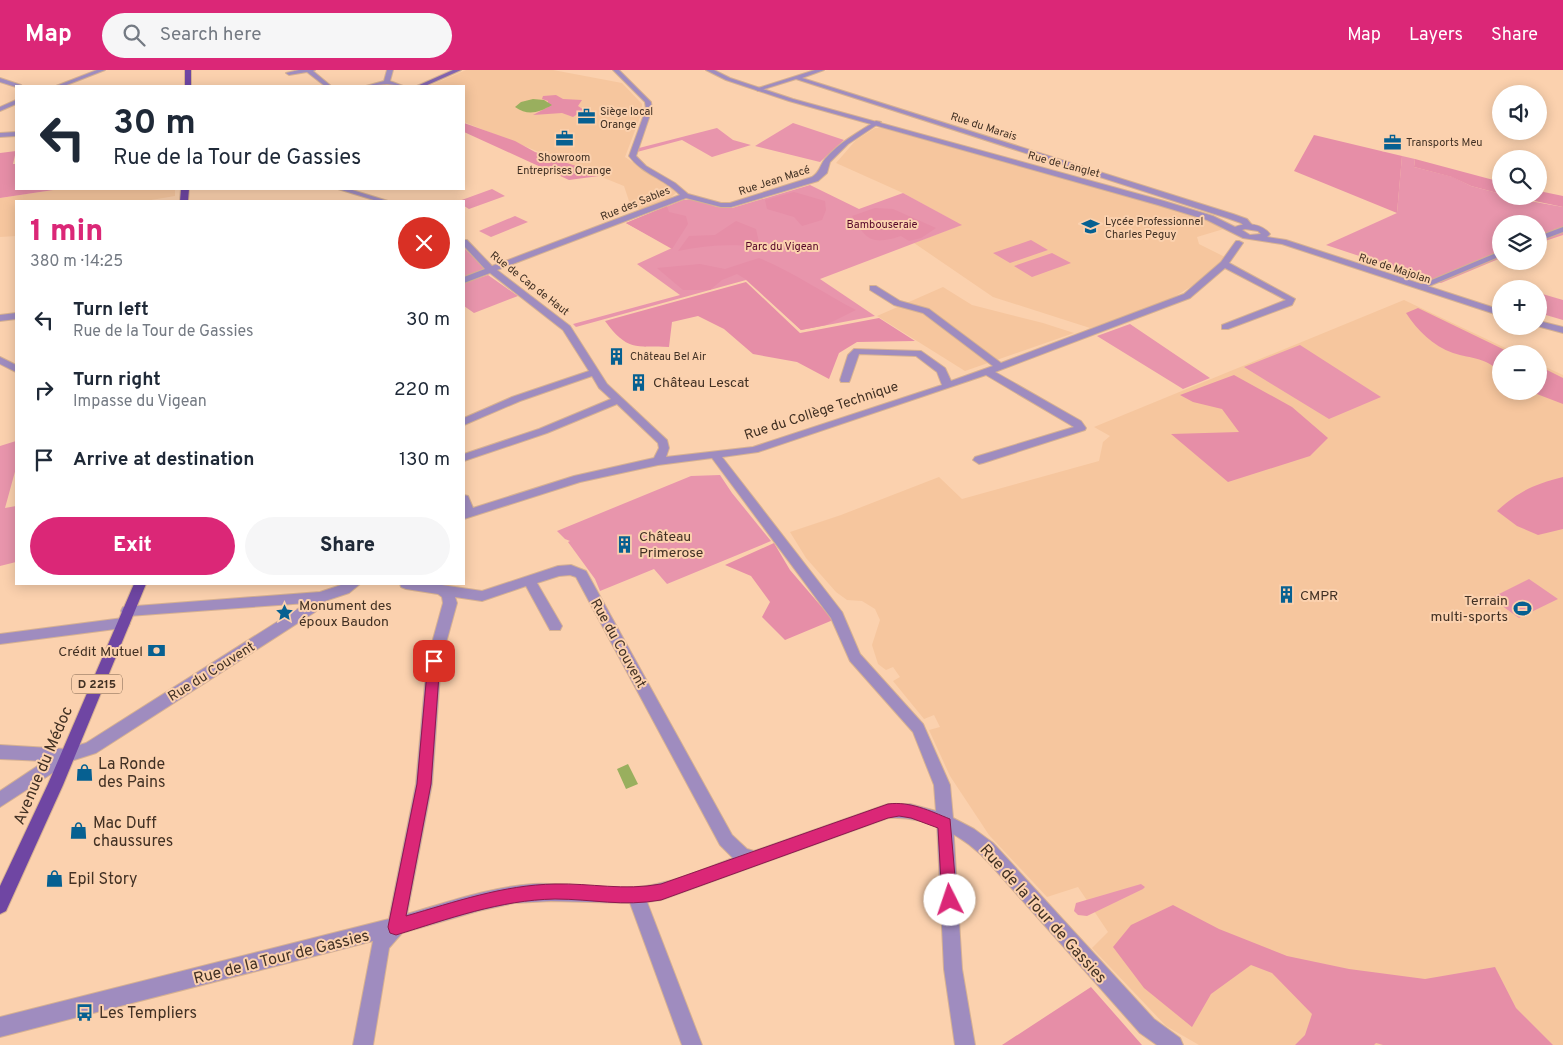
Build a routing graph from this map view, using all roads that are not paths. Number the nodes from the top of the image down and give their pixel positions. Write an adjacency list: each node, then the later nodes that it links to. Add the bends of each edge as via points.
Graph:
1 (102, 70): 15 (street)
2 (188, 70): 16 (main road)
3 (310, 70): 10 (street); 17 (street)
4 (390, 70): 13 (street)
5 (454, 70): 20 (main road)
6 (458, 70): 21 (main road)
7 (616, 70): 29 (street, Rue des Sables, via 648,102 649,109 632,156 676,186)
8 (709, 70): 22 (street, Rue de Langlet)
9 (821, 70): 11 (street)
10 (289, 73)
11 (797, 78): 22 (street); 32 (street, Rue du Marais, via 1244,220)
12 (0, 80): 14 (street)
13 (387, 82): 18 (street); 19 (street)
14 (16, 85)
15 (62, 85)
16 (188, 85)
17 (327, 85)
18 (374, 85)
19 (397, 85)
20 (422, 85)
21 (422, 85)
22 (760, 89): 25 (street, Rue de Langlet)
23 (15, 102): 24 (street)
24 (0, 109)
25 (876, 123): 29 (street, Rue Jean Macé, via 846,142 827,161 823,173 807,183 731,205 721,206); 31 (street, Rue de Langlet)
26 (15, 134): 27 (street)
27 (0, 136)
28 (346, 190): 30 (street)
29 (685, 196): 41 (street, Rue des Sables)
30 (380, 200)
31 (1210, 218): 32 (street, Rue de Langlet); 34 (street, Rue de Langlet)
32 (1248, 226): 34 (street, via 1238,227); 36 (street)
33 (1563, 229): 35 (street)
34 (1238, 231): 36 (street, Rue de Langlet); 38 (street)
35 (1547, 235)
36 (1260, 236): 38 (street); 43 (street, Rue de Majolan)
37 (465, 243): 41 (street, Rue de Cap de Haut)
38 (1239, 243): 40 (street, Rue du Collège Technique)
39 (1492, 257): 43 (street)
40 (1224, 264): 49 (street, via 1291,299 1289,303); 52 (street, Rue du Collège Technique, via 1187,296 1170,304)
41 (492, 271): 42 (street, Rue des Sables); 55 (street, Rue de Cap de Haut, via 567,328)
42 (465, 280)
43 (1419, 287): 45 (street, Rue de Majolan)
44 (873, 288): 52 (street, via 897,302 926,311)
45 (1492, 310)
46 (15, 316): 47 (street)
47 (0, 318)
48 (1547, 326): 50 (street)
49 (1224, 327)
50 (1563, 330)
51 (0, 360): 53 (street)
52 (999, 366): 54 (street, Rue du Collège Technique)
53 (15, 368)
54 (986, 371): 57 (street, Rue du Collège Technique); 62 (street, via 1082,428)
55 (595, 372): 58 (street, Rue de Cap de Haut); 59 (street, via 516,399)
56 (845, 380): 57 (street, Rue du Collège Technique, via 857,351 918,352 941,370)
57 (948, 386): 60 (street, Rue du Collège Technique, via 754,450)
58 (616, 400): 61 (street); 63 (street, Rue de Cap de Haut, via 663,442)
59 (465, 422)
60 (714, 454): 63 (street, Rue du Collège Technique); 77 (street, via 837,616 855,657 905,711 927,746 943,792)
61 (465, 458)
62 (979, 460)
63 (658, 461): 64 (street, Rue du Collège Technique, via 578,479)
64 (466, 514)
65 (530, 580): 69 (street, Rue du Couvent, via 482,596); 72 (street); 78 (street, Rue du Couvent, via 564,570 582,574 726,840 742,856)
66 (140, 585): 71 (main road, Avenue du Médoc / D 2215)
67 (352, 585): 70 (street, Rue du Couvent)
68 (418, 585): 69 (street, Rue du Couvent)
69 (443, 587): 81 (street, via 450,603 434,661 424,784)
70 (320, 597): 71 (street); 75 (street, Rue du Couvent, via 305,611 91,748)
71 (126, 617): 73 (street); 75 (main road, Avenue du Médoc / D 2215)
72 (555, 626)
73 (0, 638)
74 (0, 752): 75 (street)
75 (66, 756): 76 (street); 80 (main road, Avenue du Médoc / D 2215)
76 (0, 800)
77 (945, 823): 78 (street, Rue de la Tour de Gassies, via 911,811 888,811); 85 (street, via 954,968); 86 (street, Rue de la Tour de Gassies, via 978,841 1147,1026)
78 (755, 859): 79 (street, Rue de la Tour de Gassies, via 684,885)
79 (636, 896): 81 (street, Rue de la Tour de Gassies, via 556,892 514,895); 84 (street)
80 (0, 905)
81 (396, 927): 82 (street, Rue de la Tour de Gassies); 83 (street, via 381,944)
82 (0, 1027)
83 (363, 1045)
84 (692, 1045)
85 (965, 1045)
86 (1173, 1045)

